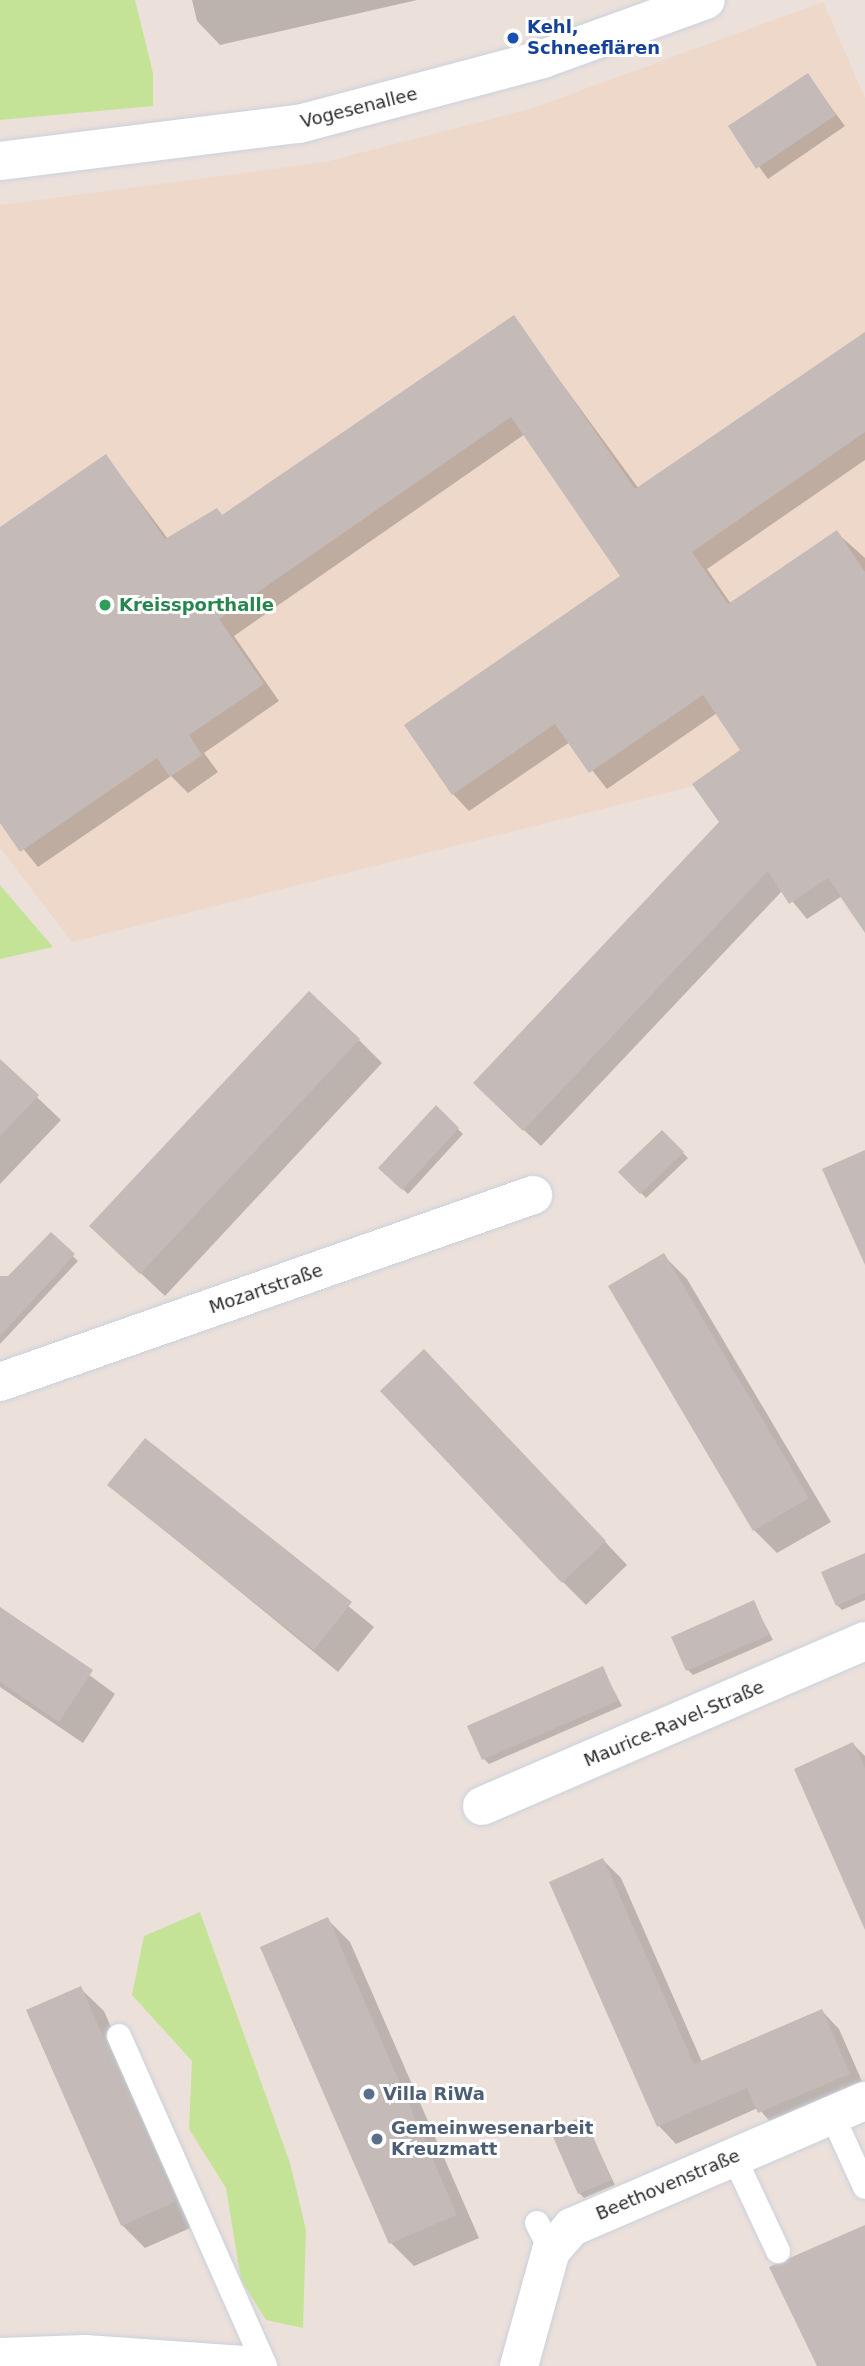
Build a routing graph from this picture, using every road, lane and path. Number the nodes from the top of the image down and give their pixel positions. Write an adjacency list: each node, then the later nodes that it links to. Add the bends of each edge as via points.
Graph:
1 (706, 0): 2 (street, Vogesenallee, via 543,59 299,124)
2 (0, 161)
3 (533, 1195): 4 (street, Mozartstraße)
4 (0, 1382)
5 (865, 1641): 6 (street, Maurice-Ravel-Straße)
6 (482, 1806)
7 (119, 2035): 14 (lane)
8 (849, 2108): 9 (street, Beethovenstraße); 10 (lane)
9 (734, 2157): 11 (lane); 15 (street, Beethovenstraße, via 544,2237)
10 (865, 2187)
11 (779, 2251)
12 (0, 2357): 13 (street, via 85,2354)
13 (258, 2366)
14 (265, 2366)
15 (519, 2366)

